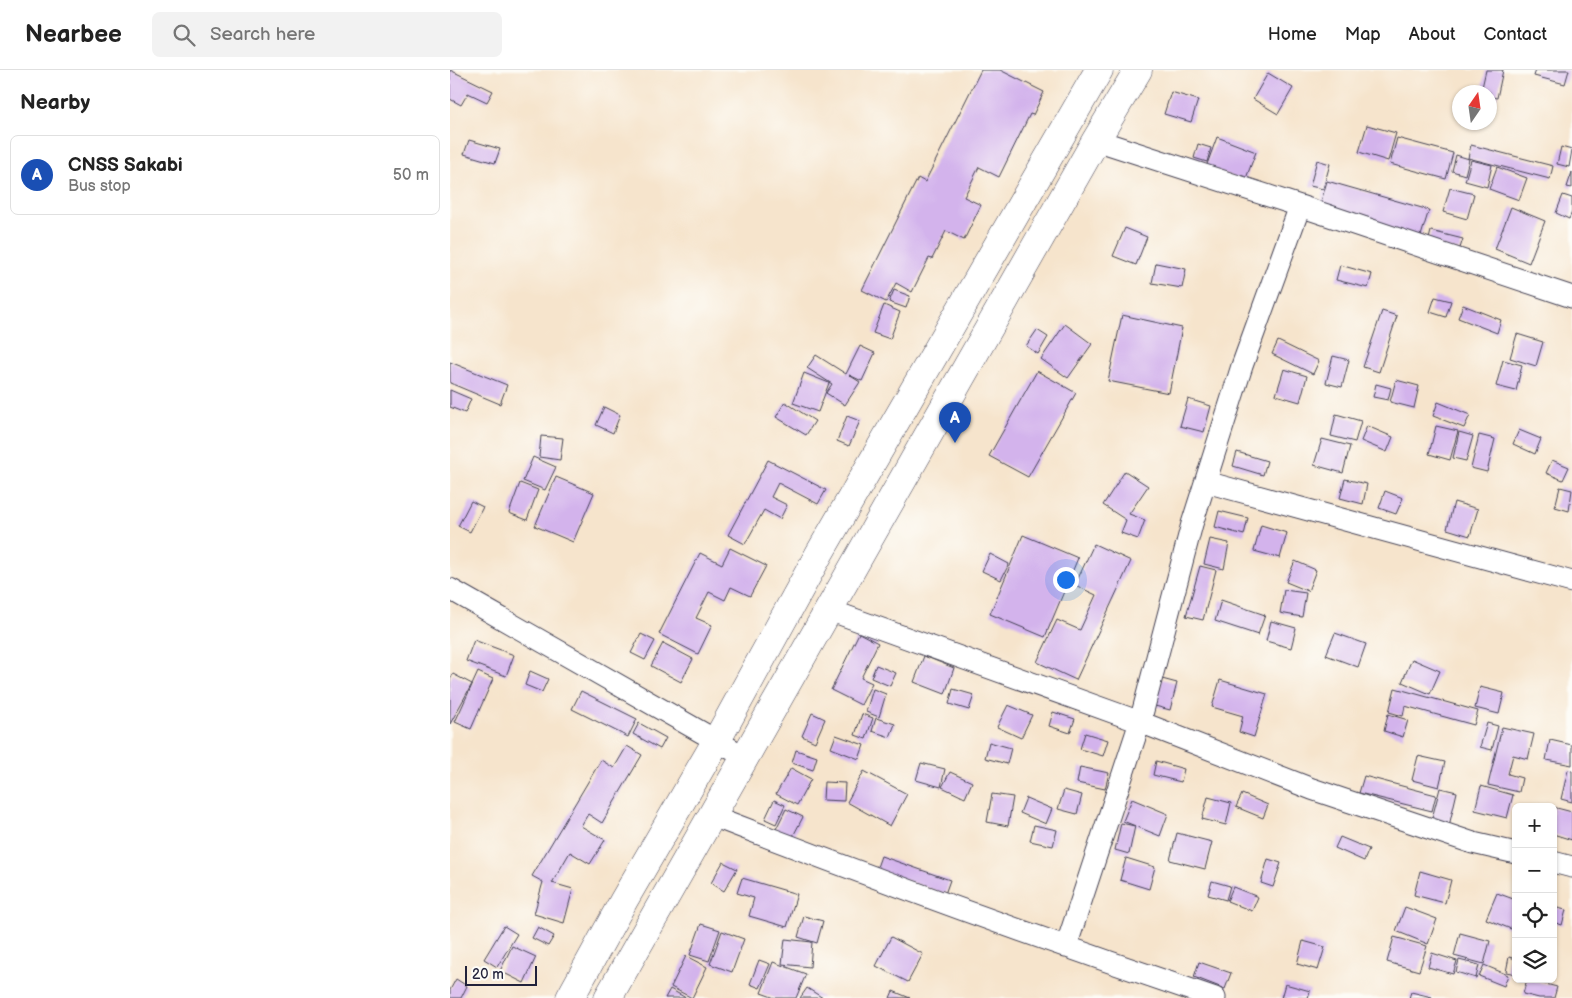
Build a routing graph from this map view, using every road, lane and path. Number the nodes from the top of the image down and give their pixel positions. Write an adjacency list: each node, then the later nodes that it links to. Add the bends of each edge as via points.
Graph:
1 (1099, 70): 11 (main road, via 819,554)
2 (1138, 70): 3 (main road)
3 (1096, 140): 4 (street); 9 (main road)
4 (1300, 206): 5 (street); 6 (street, via 1242,366)
5 (1572, 297)
6 (1206, 482): 7 (street); 10 (street)
7 (1572, 582)
8 (450, 589): 11 (street)
9 (829, 610): 10 (street); 12 (main road)
10 (1140, 722): 14 (street, via 1312,789 1473,843); 17 (street)
11 (717, 740): 12 (street); 18 (main road)
12 (744, 757): 13 (main road)
13 (710, 816): 17 (street); 19 (main road)
14 (1512, 852)
15 (1557, 863): 16 (street)
16 (1572, 867)
17 (1066, 948): 20 (street)
18 (570, 998)
19 (608, 998)
20 (1215, 998)

